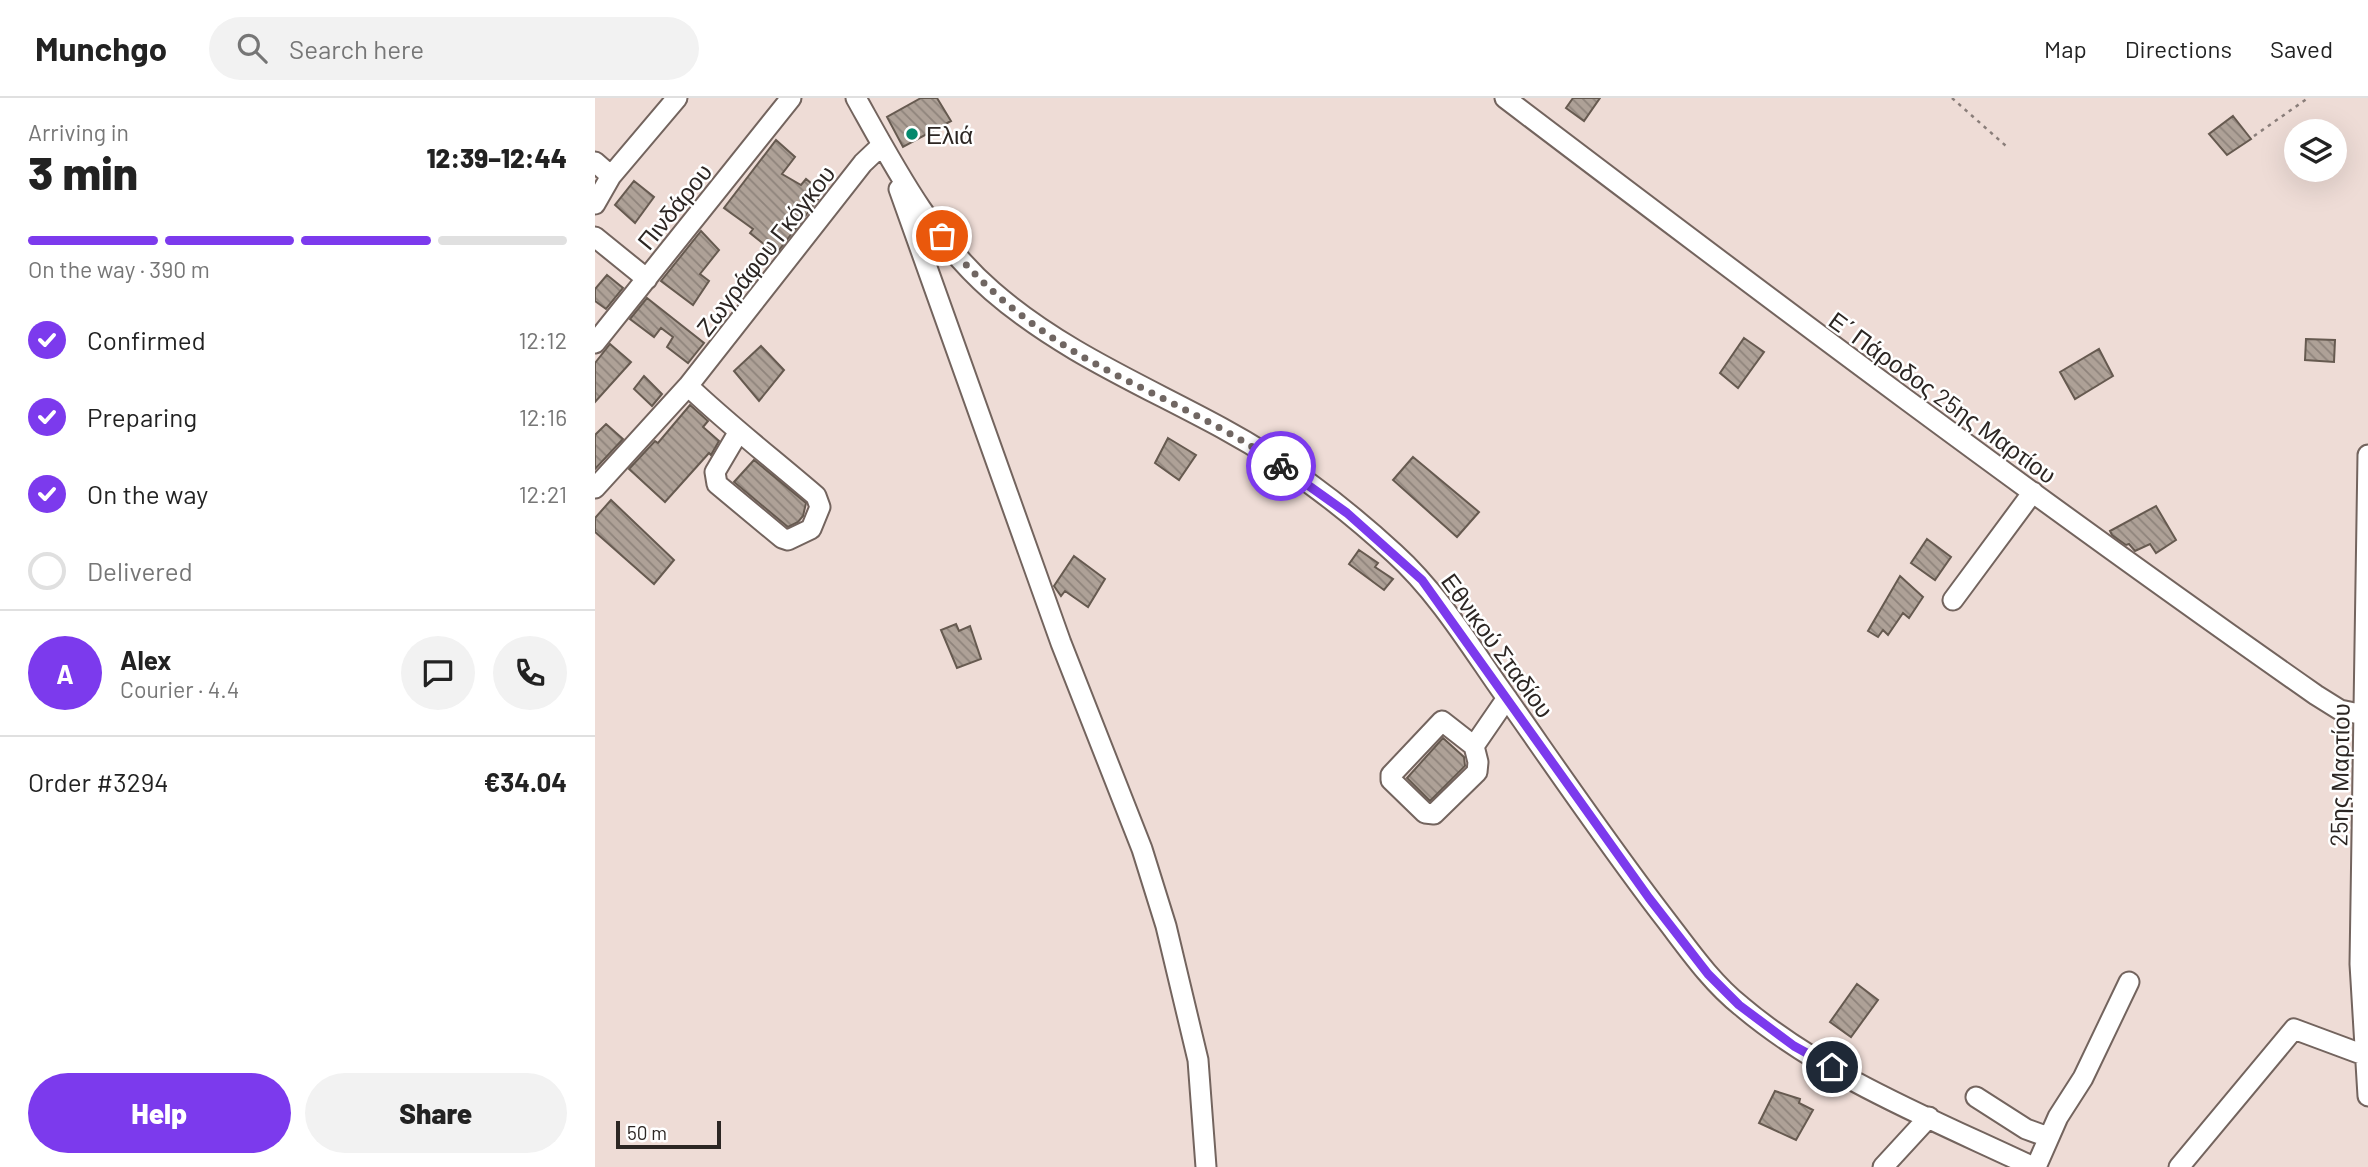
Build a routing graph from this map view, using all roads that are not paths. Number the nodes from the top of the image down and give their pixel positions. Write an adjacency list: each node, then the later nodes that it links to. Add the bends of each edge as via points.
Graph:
1 (677, 98): 7 (street)
2 (791, 98): 10 (street, Πινδάρου)
3 (1505, 98): 16 (street, Ε΄ Πάροδος 25ης Μαρτίου, via 1870,375)
4 (863, 100): 5 (street, Εθνικού Σταδίου)
5 (884, 150): 12 (street, Ζωγράφου Γκόγκου, via 863,163); 18 (street, Εθνικού Σταδίου, via 906,188 954,251 1012,307 1101,367 1264,453 1395,554 1446,611); 28 (street, via 1061,643 1142,849 1198,1060)
6 (595, 162): 7 (street)
7 (611, 176): 8 (street)
8 (595, 204)
9 (595, 237): 10 (street)
10 (647, 279): 11 (street, Πινδάρου)
11 (595, 343)
12 (688, 386): 13 (street); 15 (street, Ζωγράφου Γκόγκου)
13 (738, 433): 13 (street, via 715,472 717,484 782,538 788,540 811,530 820,507 815,496)
14 (2368, 455): 19 (street, 25ης Μαρτίου)
15 (595, 488)
16 (2033, 492): 17 (street); 19 (street, Ε΄ Πάροδος 25ης Μαρτίου, via 2316,695 2340,710)
17 (1953, 600)
18 (1507, 698): 20 (street); 25 (street, Εθνικού Σταδίου, via 1649,898 1708,974 1739,1005 1794,1046)
19 (2364, 715): 22 (street, 25ης Μαρτίου, via 2360,964)
20 (1473, 746): 20 (street, via 1477,772 1434,814 1425,813 1391,780 1439,722 1445,721)
21 (2129, 982): 26 (street, via 2084,1078)
22 (2364, 1055): 23 (street, 25ης Μαρτίου); 31 (street, via 2294,1029)
23 (2368, 1096)
24 (1976, 1097): 26 (street, via 2026,1129)
25 (1929, 1117): 27 (street, Εθνικού Σταδίου); 29 (street)
26 (2048, 1137): 30 (street)
27 (2010, 1161): 30 (street, Εθνικού Σταδίου)
28 (1206, 1167)
29 (1883, 1167)
30 (2035, 1167)
31 (2179, 1167)

